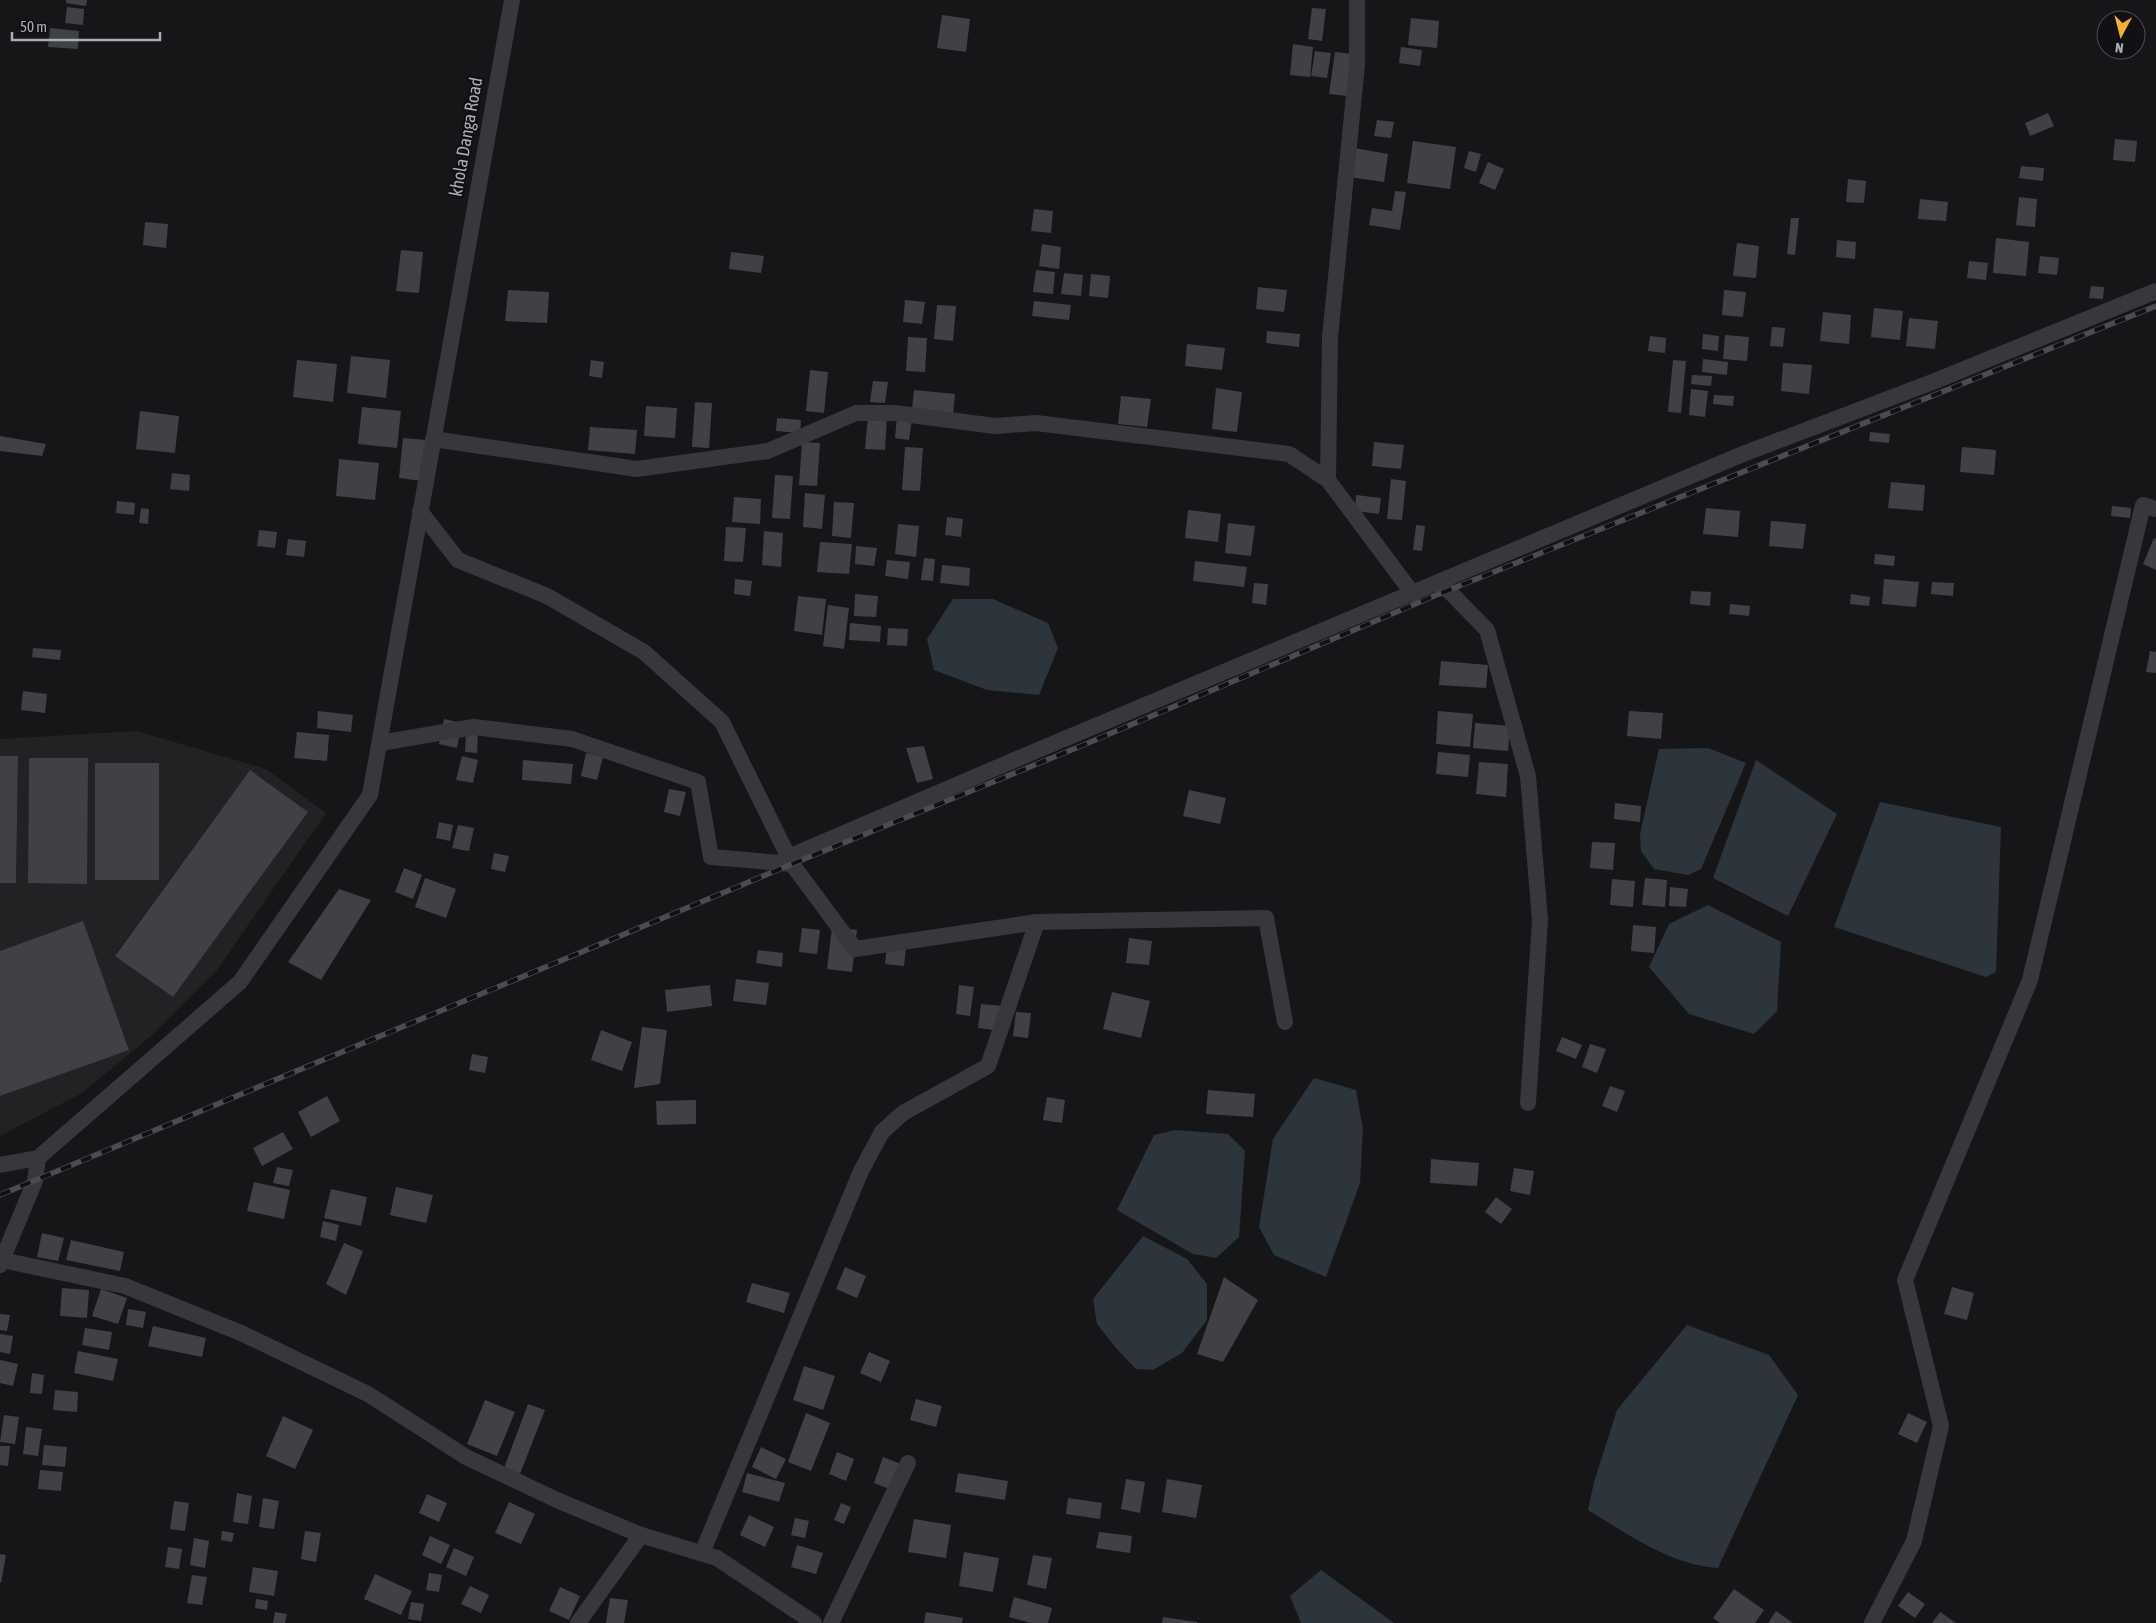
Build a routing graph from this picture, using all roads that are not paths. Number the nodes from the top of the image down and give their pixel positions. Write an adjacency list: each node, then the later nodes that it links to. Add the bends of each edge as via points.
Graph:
1 (512, 0): 4 (street, khola Danga Road)
2 (1357, 0): 5 (street, via 1357,65 1330,336)
3 (2156, 291): 8 (street, via 1945,377 1743,454)
4 (433, 439): 5 (street, via 637,470 768,451 856,413 895,413 995,426 1036,423 1289,454); 7 (street, khola Danga Road)
5 (1328, 480): 9 (street)
6 (2156, 509): 24 (street, via 2142,505 2030,980 1905,1280 1941,1426 1914,1541)
7 (420, 511): 10 (street, khola Danga Road); 11 (street, via 458,560 547,596 644,652 722,722)
8 (1438, 584): 9 (street); 14 (street, via 1449,591 1486,630 1528,776 1540,920)
9 (1413, 594): 11 (street, via 1038,750)
10 (380, 743): 11 (street, via 474,727 572,739 698,782 711,858); 15 (street, khola Danga Road, via 370,795 240,982)
11 (790, 861): 12 (street, via 855,949)
12 (1037, 922): 13 (street, via 1266,918); 20 (street, via 988,1066 903,1113 882,1132 865,1163)
13 (1285, 1022)
14 (1528, 1103)
15 (38, 1158): 16 (street); 17 (street, via 35,1181)
16 (0, 1165)
17 (1, 1263): 19 (street, via 125,1286 241,1333 368,1394 466,1457 559,1501)
18 (908, 1462): 23 (street)
19 (642, 1535): 20 (street); 21 (street)
20 (702, 1554): 22 (street, via 717,1558)
21 (578, 1623)
22 (814, 1623)
23 (831, 1623)
24 (1872, 1623)

